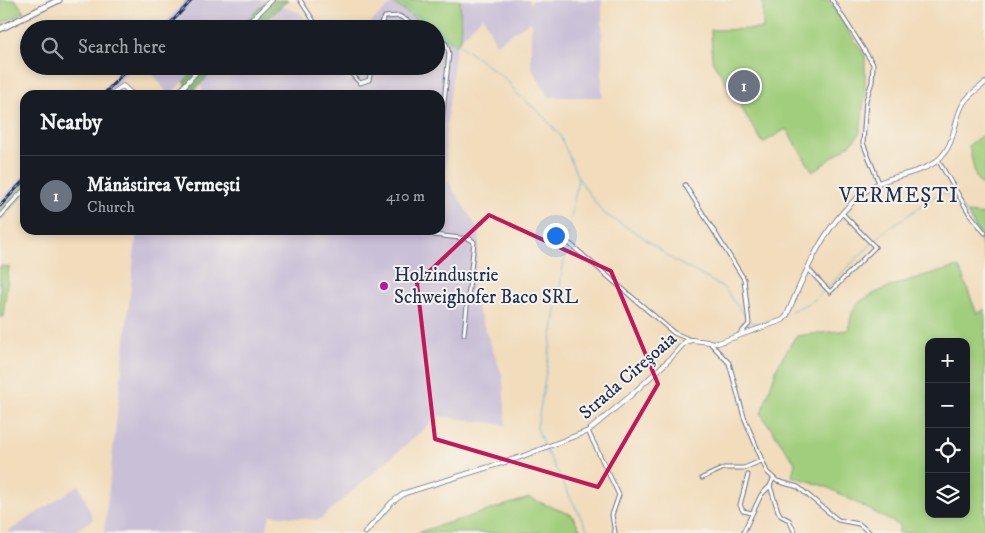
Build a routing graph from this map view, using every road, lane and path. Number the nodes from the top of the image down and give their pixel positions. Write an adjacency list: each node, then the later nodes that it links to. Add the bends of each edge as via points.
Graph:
1 (59, 0): 9 (main road)
2 (272, 0): 5 (street)
3 (300, 0): 6 (street)
4 (832, 0): 20 (street, via 873,64 863,143)
5 (251, 20)
6 (312, 20)
7 (382, 20): 8 (street, via 390,16)
8 (406, 20)
9 (0, 29)
10 (445, 43): 18 (street, via 449,53)
11 (193, 75): 17 (street)
12 (352, 75): 13 (street, via 360,83 368,80)
13 (369, 75)
14 (985, 83): 19 (street, Strada Cireșoaia, via 963,104 952,141)
15 (117, 90): 16 (street, via 123,86)
16 (127, 90)
17 (180, 90)
18 (445, 93)
19 (938, 160): 20 (street, Strada Cireșoaia); 25 (street, via 969,213)
20 (879, 184): 23 (street, Strada Cireșoaia)
21 (686, 185): 30 (street, via 744,279 750,324)
22 (20, 194): 24 (street)
23 (843, 214): 28 (street, Strada Cireșoaia, via 827,230); 28 (street, via 875,246 841,282 827,289)
24 (0, 216)
25 (985, 233)
26 (434, 235): 29 (street, via 474,242)
27 (570, 244): 31 (street, via 674,333)
28 (808, 269): 30 (street, Strada Cireșoaia, via 783,320)
29 (464, 334)
30 (735, 339): 32 (street, Strada Cireșoaia)
31 (692, 340): 32 (street, Strada Cireșoaia); 33 (street, Strada Cireșoaia, via 685,342 670,360)
32 (711, 344): 34 (street, via 729,363 744,417)
33 (588, 431): 40 (street, Strada Cireșoaia, via 518,458 417,488 397,498); 41 (street, via 619,494 612,515)
34 (761, 461): 36 (street, via 744,468 724,468); 37 (street)
35 (748, 475): 39 (street, via 740,505 743,511)
36 (702, 478)
37 (773, 479): 38 (street); 44 (street, via 798,488 838,520 859,524)
38 (770, 486): 39 (street); 43 (street, via 778,511 789,520)
39 (752, 513): 42 (street)
40 (365, 533)
41 (615, 533)
42 (743, 533)
43 (795, 533)
44 (870, 533)

